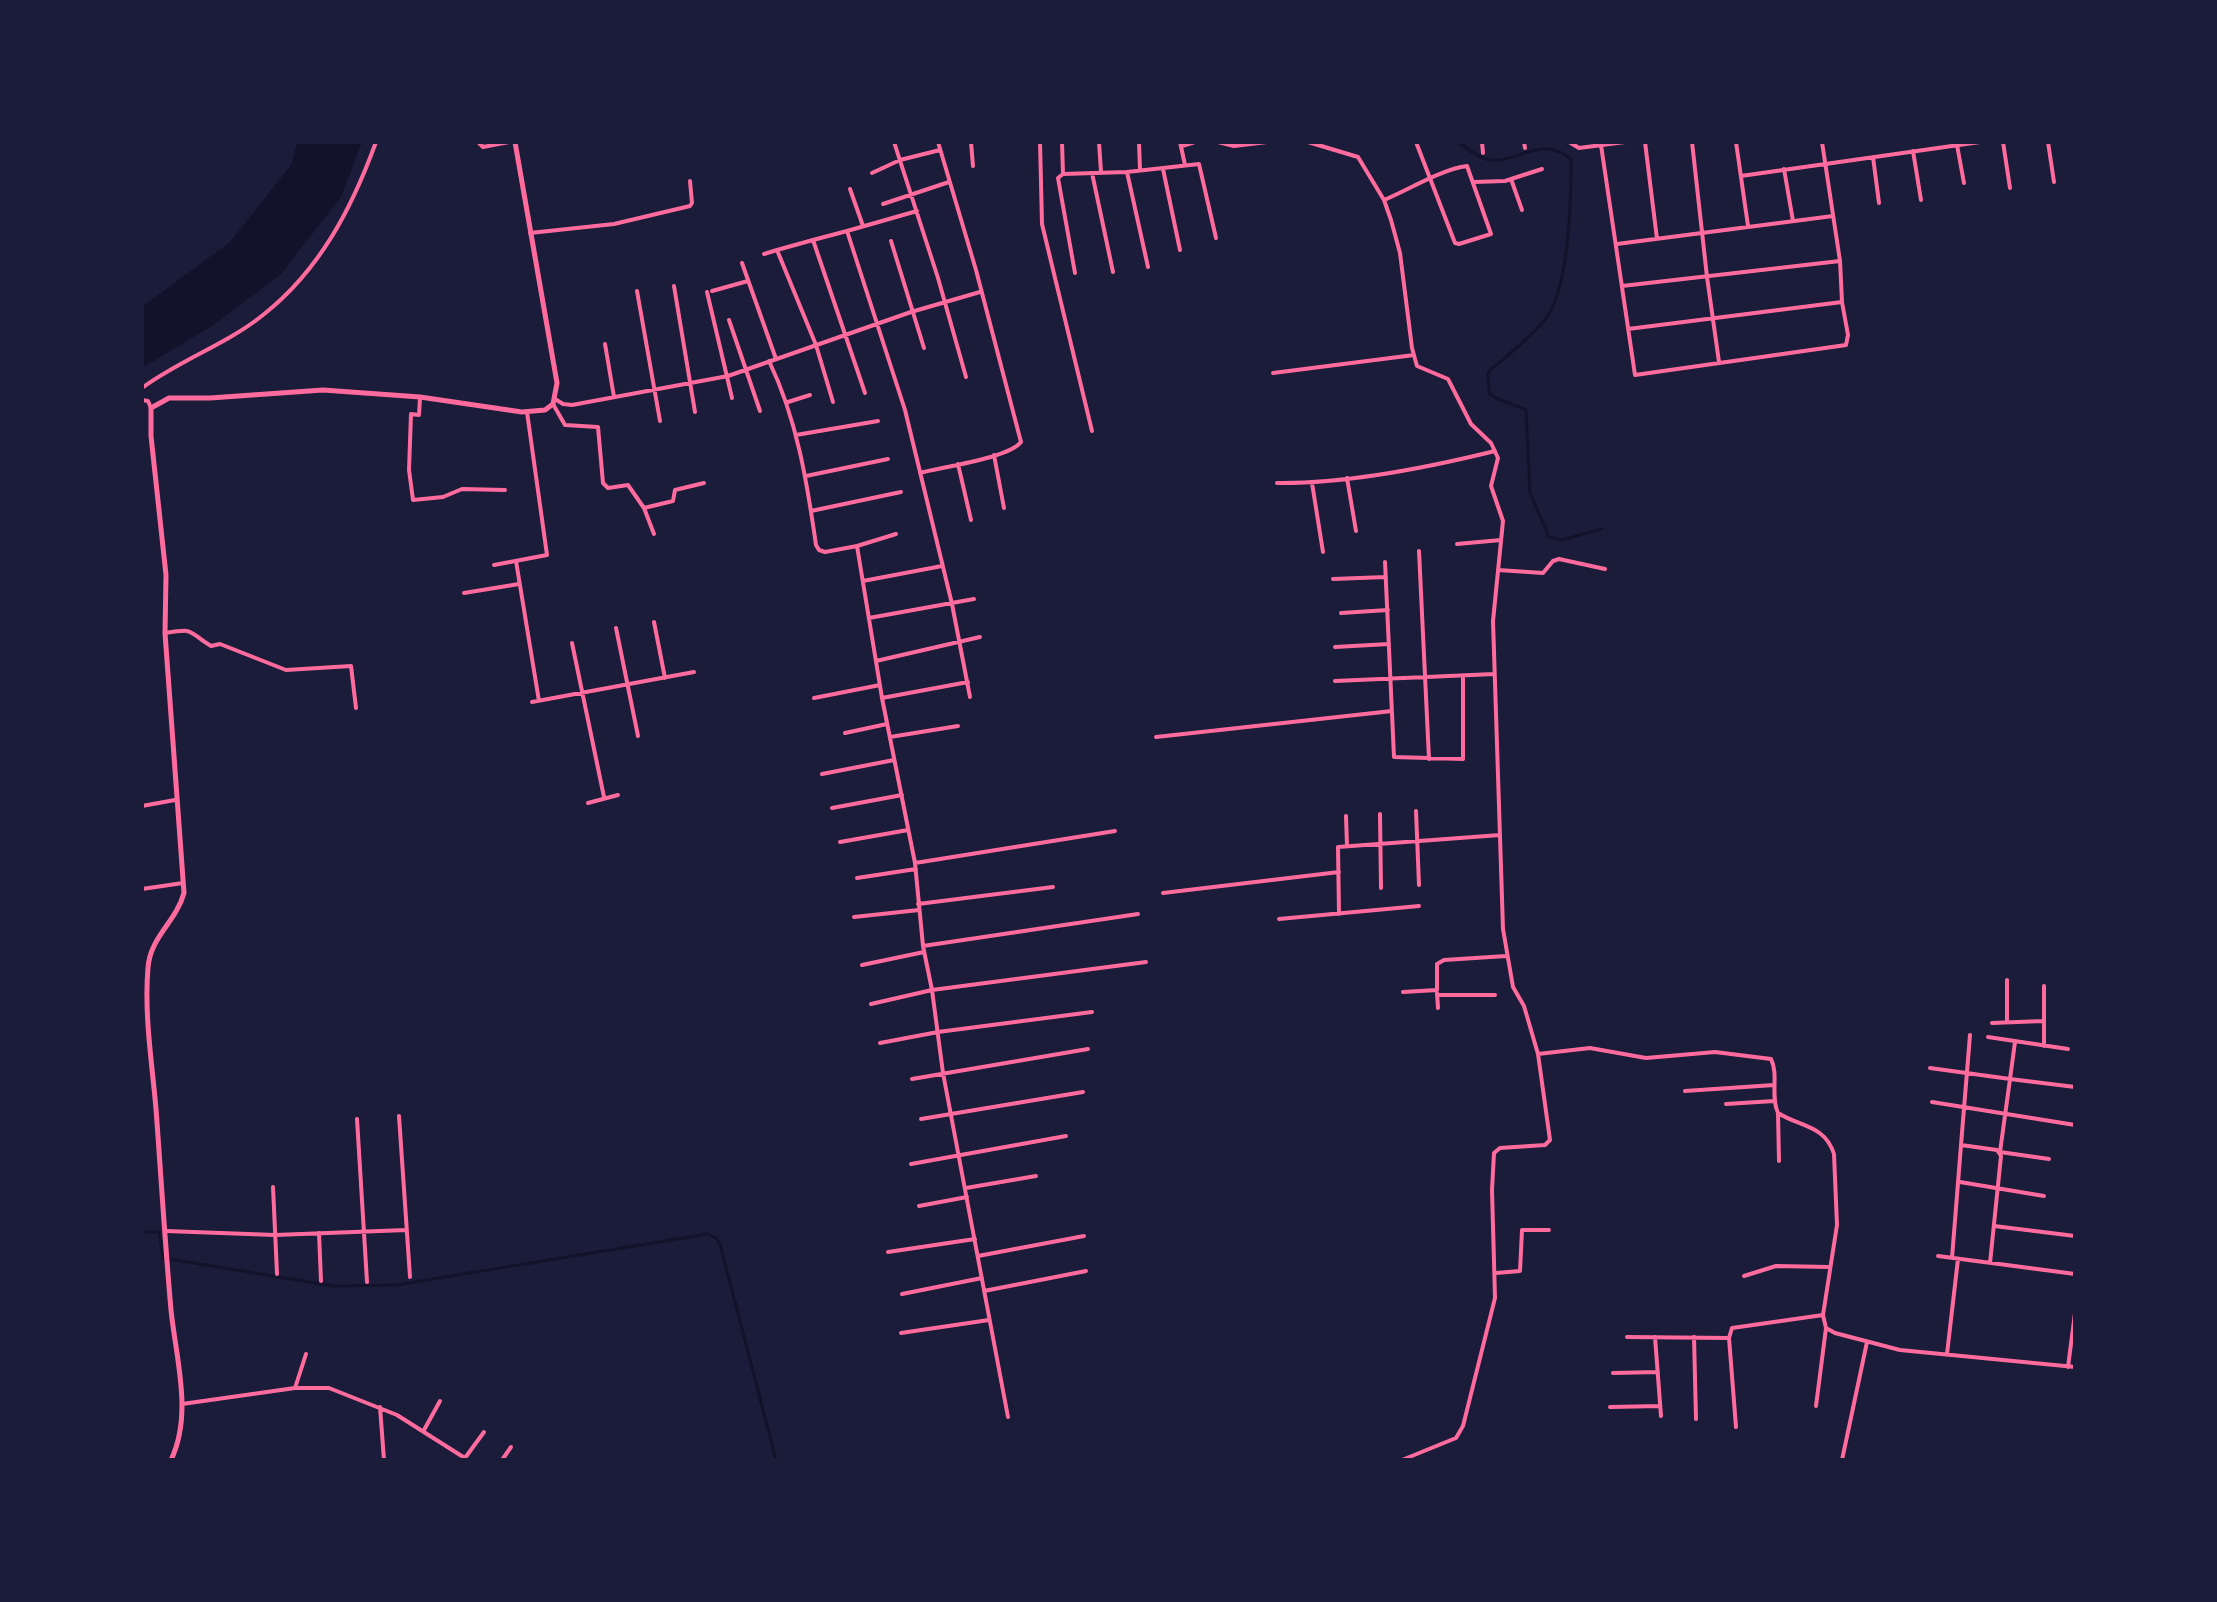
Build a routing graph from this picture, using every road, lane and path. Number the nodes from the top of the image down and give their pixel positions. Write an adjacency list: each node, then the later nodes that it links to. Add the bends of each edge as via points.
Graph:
1 (376, 142): 109 (street, via 329,244 289,290 262,316)
2 (478, 142): 3 (street, via 483,147)
3 (512, 142): 68 (street)
4 (894, 142): 33 (street)
5 (938, 142): 29 (street)
6 (971, 142): 36 (street)
7 (1040, 142): 126 (street, via 1042,224)
8 (1062, 142): 45 (street)
9 (1099, 142): 41 (street)
10 (1139, 142): 40 (street)
11 (1195, 142): 26 (street)
12 (1218, 142): 13 (street)
13 (1267, 142)
14 (1308, 142): 57 (street, via 1354,155)
15 (1416, 142): 47 (street)
16 (1482, 142): 31 (street)
17 (1569, 142): 27 (street, via 1579,148)
18 (1625, 142): 27 (street)
19 (1645, 142): 71 (street)
20 (1692, 142): 69 (street)
21 (1736, 142): 46 (street)
22 (1822, 142): 34 (street)
23 (1980, 142): 28 (street)
24 (2003, 142): 54 (street)
25 (2048, 142): 52 (street)
26 (1180, 144): 35 (street)
27 (1601, 145): 74 (street)
28 (1957, 145): 30 (street); 53 (street)
29 (940, 150): 33 (street); 50 (street)
30 (1913, 151): 32 (street); 58 (street)
31 (1483, 153)
32 (1873, 157): 34 (street); 59 (street)
33 (900, 160): 43 (street); 56 (street)
34 (1825, 163): 39 (street); 63 (street)
35 (1185, 165): 37 (street); 70 (street, via 1200,166)
36 (973, 166)
37 (1163, 169): 40 (street); 76 (street)
38 (1542, 169): 48 (street)
39 (1784, 169): 46 (street); 64 (street)
40 (1140, 170): 42 (street)
41 (1101, 172): 42 (street); 44 (street)
42 (1127, 172): 80 (street)
43 (872, 173)
44 (1092, 173): 45 (street); 81 (street)
45 (1063, 174): 82 (street, via 1058,178)
46 (1741, 176): 66 (street)
47 (1432, 179): 51 (street, via 1467,166); 51 (street, via 1457,244 1491,234); 57 (street)
48 (1511, 179): 51 (street); 61 (street)
49 (690, 181): 68 (street, via 690,206 614,224)
50 (949, 182): 56 (street); 88 (street)
51 (1474, 182)
52 (2054, 182)
53 (1964, 183)
54 (2010, 188)
55 (850, 189): 65 (street)
56 (911, 194): 60 (street); 62 (street)
57 (1384, 200): 100 (street, via 1400,253)
58 (1921, 200)
59 (1879, 203)
60 (883, 204)
61 (1522, 210)
62 (917, 211): 65 (street); 89 (street)
63 (1833, 216): 64 (street); 78 (street)
64 (1793, 221): 66 (street)
65 (863, 226): 67 (street)
66 (1748, 226): 69 (street)
67 (847, 231): 72 (street); 94 (street)
68 (530, 233): 117 (street, via 557,383)
69 (1702, 233): 71 (street); 83 (street)
70 (1216, 238)
71 (1657, 239): 74 (street)
72 (813, 240): 75 (street); 96 (street)
73 (891, 241): 91 (street)
74 (1617, 244): 86 (street)
75 (777, 250): 77 (street); 98 (street)
76 (1180, 250)
77 (764, 254)
78 (1840, 261): 83 (street); 90 (street)
79 (742, 263): 84 (street)
80 (1148, 267)
81 (1113, 272)
82 (1075, 273)
83 (1707, 277): 86 (street); 92 (street)
84 (748, 281): 101 (street); 106 (street, via 710,292)
85 (674, 286): 108 (street)
86 (1622, 286): 95 (street)
87 (637, 291): 110 (street)
88 (980, 292): 89 (street); 129 (street, via 1021,442)
89 (945, 301): 91 (street); 107 (street)
90 (1842, 302): 92 (street); 103 (street, via 1846,345)
91 (911, 312): 94 (street); 99 (street)
92 (1713, 319): 95 (street); 103 (street)
93 (729, 320): 104 (street)
94 (878, 323): 96 (street); 132 (street)
95 (1628, 329): 103 (street, via 1635,375)
96 (845, 334): 98 (street); 111 (street)
97 (605, 344): 114 (street)
98 (816, 345): 101 (street); 119 (street)
99 (924, 348)
100 (1414, 355): 105 (street); 128 (street, via 1417,366 1448,379 1471,424)
101 (776, 359): 102 (street)
102 (769, 361): 104 (street); 118 (street)
103 (1719, 363)
104 (746, 370): 106 (street); 121 (street)
105 (1273, 373)
106 (728, 376): 108 (street); 115 (street)
107 (966, 377)
108 (690, 383): 110 (street); 123 (street)
109 (142, 388)
110 (655, 390): 114 (street); 124 (street)
111 (865, 393)
112 (810, 395): 118 (street)
113 (420, 397): 120 (street, via 323,390 169,398); 122 (street); 138 (street, via 419,415 411,414 413,500 462,489)
114 (614, 397): 117 (street, via 572,405)
115 (732, 398)
116 (142, 400): 120 (street)
117 (554, 402): 122 (street, via 545,410); 140 (street, via 565,425 598,427 603,483 608,488 628,485)
118 (788, 402): 127 (street)
119 (833, 402)
120 (151, 408): 170 (street, via 166,575)
121 (760, 411)
122 (527, 412): 152 (street, via 547,555)
123 (695, 412)
124 (660, 421)
125 (878, 421): 127 (street)
126 (1092, 431)
127 (796, 435): 133 (street)
128 (1495, 451): 134 (street); 147 (street, via 1491,486 1501,510)
129 (994, 455): 131 (street); 141 (street)
130 (888, 459): 133 (street)
131 (958, 464): 132 (street); 143 (street)
132 (920, 473): 155 (street)
133 (806, 476): 142 (street)
134 (1347, 478): 137 (street); 144 (street)
135 (704, 483): 140 (street, via 675,490 673,501)
136 (1277, 483): 137 (street)
137 (1312, 483): 151 (street)
138 (505, 490)
139 (901, 492): 142 (street)
140 (644, 508): 145 (street)
141 (1004, 508)
142 (811, 511): 149 (street, via 819,550)
143 (971, 520)
144 (1356, 531)
145 (654, 534)
146 (896, 534): 149 (street)
147 (1501, 540): 148 (street); 157 (street)
148 (1457, 544)
149 (857, 546): 160 (street)
150 (1419, 551): 180 (street)
151 (1323, 552)
152 (516, 561): 154 (street); 161 (street)
153 (1385, 562): 158 (street)
154 (494, 565)
155 (942, 566): 160 (street); 164 (street)
156 (1605, 569): 157 (street, via 1559,559 1543,573)
157 (1498, 570): 178 (street)
158 (1386, 577): 159 (street); 165 (street)
159 (1333, 579)
160 (863, 581): 167 (street)
161 (519, 584): 162 (street); 192 (street)
162 (464, 593)
163 (974, 599): 164 (street)
164 (952, 604): 167 (street); 172 (street)
165 (1388, 610): 166 (street); 174 (street)
166 (1341, 613)
167 (869, 618): 176 (street)
168 (654, 622): 181 (street)
169 (616, 628): 185 (street)
170 (165, 633): 193 (street, via 187,629 211,646 220,644 286,670 351,666); 207 (street)
171 (980, 637): 172 (street)
172 (959, 642): 176 (street); 184 (street)
173 (572, 643): 187 (street)
174 (1390, 644): 175 (street); 182 (street)
175 (1335, 647)
176 (876, 661): 186 (street)
177 (694, 672): 181 (street)
178 (1494, 674): 179 (street); 216 (street)
179 (1463, 676): 180 (street); 201 (street, via 1465,755 1458,760)
180 (1427, 677): 182 (street); 201 (street)
181 (665, 678): 185 (street)
182 (1391, 679): 183 (street); 194 (street)
183 (1335, 681)
184 (968, 682): 188 (street); 190 (street)
185 (627, 685): 187 (street); 198 (street)
186 (880, 685): 189 (street); 190 (street)
187 (584, 693): 192 (street); 206 (street)
188 (970, 697)
189 (814, 698)
190 (882, 698): 195 (street)
191 (532, 702): 192 (street)
192 (539, 702)
193 (356, 708)
194 (1392, 711): 200 (street); 201 (street, via 1394,757)
195 (887, 724): 197 (street); 199 (street)
196 (958, 726): 199 (street)
197 (845, 733)
198 (638, 736)
199 (890, 737): 202 (street)
200 (1156, 737)
201 (1429, 759)
202 (895, 760): 203 (street); 205 (street)
203 (822, 774)
204 (618, 795): 206 (street)
205 (902, 795): 210 (street); 214 (street)
206 (604, 797): 208 (street)
207 (175, 800): 209 (street); 224 (street)
208 (588, 803)
209 (142, 806)
210 (832, 808)
211 (1416, 811): 217 (street)
212 (1380, 814): 219 (street)
213 (1346, 816): 220 (street)
214 (909, 830): 218 (street); 221 (street)
215 (1115, 831): 221 (street)
216 (1500, 835): 217 (street); 238 (street)
217 (1418, 841): 219 (street); 225 (street)
218 (840, 842)
219 (1380, 843): 220 (street); 227 (street)
220 (1347, 846): 222 (street, via 1338,847)
221 (916, 866): 223 (street); 230 (street)
222 (1339, 872): 229 (street); 234 (street)
223 (857, 878)
224 (183, 883): 228 (street); 250 (street, via 178,910 150,952)
225 (1419, 885)
226 (1053, 887): 230 (street)
227 (1381, 888)
228 (142, 889)
229 (1163, 893)
230 (918, 904): 232 (street)
231 (1419, 906): 234 (street)
232 (919, 910): 235 (street); 237 (street)
233 (1138, 914): 237 (street)
234 (1339, 914): 236 (street)
235 (854, 917)
236 (1279, 919)
237 (924, 949): 240 (street); 243 (street)
238 (1506, 956): 245 (street, via 1440,961); 262 (street)
239 (1146, 962): 243 (street)
240 (862, 965)
241 (2007, 980): 252 (street)
242 (2044, 986): 251 (street)
243 (932, 990): 247 (street); 254 (street)
244 (1403, 992): 245 (street)
245 (1437, 992): 246 (street); 248 (street)
246 (1495, 995)
247 (871, 1004)
248 (1438, 1008)
249 (1092, 1012): 254 (street)
250 (144, 1016): 301 (street)
251 (2043, 1021): 252 (street); 259 (street)
252 (2007, 1022): 253 (street)
253 (1992, 1023)
254 (938, 1032): 258 (street); 264 (street)
255 (1970, 1035): 265 (street)
256 (1988, 1037): 257 (street)
257 (2015, 1042): 259 (street); 267 (street)
258 (880, 1043)
259 (2044, 1046): 261 (street)
260 (1088, 1049): 264 (street)
261 (2068, 1049)
262 (1538, 1054): 268 (street, via 1590,1048 1655,1058 1727,1052 1771,1059); 315 (street, via 1550,1140 1494,1153)
263 (1930, 1068): 265 (street)
264 (943, 1073): 266 (street); 277 (street)
265 (1967, 1073): 267 (street); 275 (street)
266 (912, 1079)
267 (2010, 1079): 269 (street); 278 (street)
268 (1774, 1085): 270 (street); 272 (street)
269 (2075, 1087)
270 (1685, 1091)
271 (1083, 1092): 277 (street)
272 (1774, 1101): 274 (street); 276 (street)
273 (1932, 1102): 275 (street)
274 (1726, 1104)
275 (1964, 1108): 278 (street); 284 (street)
276 (1778, 1113): 288 (street); 313 (street, via 1821,1133 1830,1143 1837,1198)
277 (952, 1114): 281 (street); 286 (street)
278 (2004, 1114): 282 (street); 285 (street)
279 (399, 1116): 299 (street)
280 (357, 1119): 302 (street)
281 (921, 1119)
282 (2075, 1125)
283 (1066, 1136): 286 (street)
284 (1961, 1145): 285 (street); 291 (street)
285 (2000, 1152): 287 (street); 294 (street)
286 (959, 1154): 289 (street); 293 (street)
287 (2049, 1159)
288 (1779, 1161)
289 (911, 1164)
290 (1036, 1176): 293 (street)
291 (1960, 1182): 294 (street); 311 (street)
292 (273, 1187): 304 (street)
293 (966, 1188): 296 (street)
294 (1999, 1189): 295 (street); 298 (street)
295 (2044, 1196)
296 (967, 1197): 297 (street); 307 (street)
297 (919, 1206)
298 (1994, 1226): 306 (street); 312 (street)
299 (406, 1230): 302 (street); 319 (street)
300 (1549, 1230): 315 (street, via 1522,1230 1520,1271)
301 (166, 1231): 304 (street); 343 (street)
302 (364, 1232): 303 (street); 322 (street)
303 (319, 1233): 304 (street); 321 (street)
304 (275, 1235): 316 (street)
305 (1084, 1236): 309 (street)
306 (2075, 1236)
307 (975, 1239): 308 (street); 309 (street)
308 (888, 1252)
309 (978, 1256): 320 (street)
310 (1938, 1256): 311 (street)
311 (1955, 1258): 312 (street); 336 (street)
312 (1990, 1263): 317 (street)
313 (1830, 1267): 318 (street, via 1776,1266); 326 (street)
314 (1086, 1271): 323 (street)
315 (1495, 1273): 359 (street, via 1493,1312 1462,1430 1456,1438)
316 (277, 1274)
317 (2075, 1274)
318 (1744, 1276)
319 (410, 1277)
320 (982, 1278): 323 (street); 324 (street)
321 (321, 1281)
322 (367, 1282)
323 (984, 1291): 327 (street)
324 (902, 1294)
325 (2075, 1313): 337 (street)
326 (1823, 1315): 328 (street); 333 (street, via 1738,1325)
327 (989, 1320): 329 (street); 349 (street)
328 (1826, 1328): 334 (street); 345 (street)
329 (901, 1333)
330 (1627, 1337): 331 (street)
331 (1655, 1337): 332 (street); 339 (street)
332 (1694, 1337): 333 (street); 350 (street)
333 (1729, 1338): 351 (street)
334 (1867, 1342): 336 (street); 360 (street)
335 (306, 1354): 341 (street)
336 (1947, 1354): 337 (street)
337 (2068, 1367): 338 (street)
338 (2075, 1367)
339 (1658, 1372): 340 (street); 344 (street)
340 (1613, 1373)
341 (295, 1388): 343 (street); 346 (street, via 329,1388)
342 (440, 1401): 352 (street)
343 (182, 1404): 356 (street, via 182,1429)
344 (1660, 1406): 347 (street); 348 (street)
345 (1816, 1406)
346 (380, 1407): 352 (street); 357 (street)
347 (1610, 1407)
348 (1661, 1416)
349 (1008, 1417)
350 (1696, 1419)
351 (1736, 1427)
352 (424, 1430): 355 (street)
353 (484, 1432): 355 (street)
354 (511, 1447): 358 (street)
355 (467, 1459)
356 (171, 1460)
357 (384, 1460)
358 (502, 1460)
359 (1402, 1460)
360 (1842, 1460)

